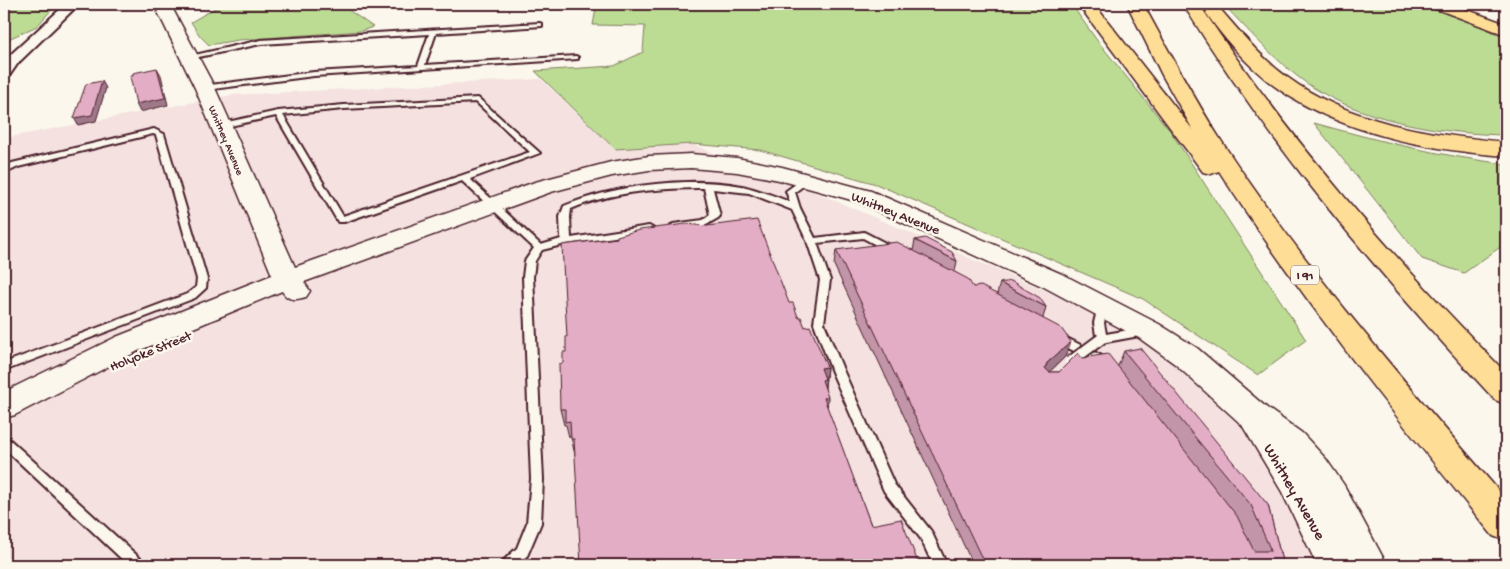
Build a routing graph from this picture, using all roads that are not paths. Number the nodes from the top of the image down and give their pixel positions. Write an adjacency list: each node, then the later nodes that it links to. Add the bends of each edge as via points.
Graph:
1 (74, 4): 16 (street)
2 (162, 4): 13 (main road, Whitney Avenue)
3 (1086, 4): 33 (highway, via 1192,145)
4 (1135, 4): 33 (highway, I 91, via 1183,94 1234,175)
5 (1191, 4): 40 (highway, via 1261,109 1306,167 1392,270)
6 (1205, 4): 20 (highway, via 1269,72 1316,102 1405,133)
7 (1437, 4): 11 (highway)
8 (1460, 4): 9 (highway)
9 (1506, 21)
10 (540, 25): 12 (lane)
11 (1506, 30)
12 (432, 32): 13 (lane, via 261,42); 15 (lane)
13 (189, 57): 17 (main road, Whitney Avenue)
14 (576, 58): 15 (lane)
15 (421, 67): 17 (lane, via 274,78)
16 (4, 73)
17 (205, 88): 19 (main road, Whitney Avenue)
18 (278, 113): 19 (lane); 22 (lane, via 341,220); 22 (lane, via 478,100 536,153)
19 (220, 126): 31 (main road, Whitney Avenue)
20 (1506, 149)
21 (4, 172): 38 (lane, via 14,165 154,131 160,134 202,279 201,288 190,296)
22 (464, 178): 25 (lane)
23 (804, 181): 25 (main road, Whitney Avenue, via 737,165 691,161 649,163 586,174); 26 (lane, via 790,191); 32 (main road, Whitney Avenue, via 863,196 964,240)
24 (708, 186): 26 (lane, via 739,188); 27 (lane, via 660,187 589,198 567,208); 27 (lane, via 716,216 706,222)
25 (494, 206): 29 (lane); 31 (main road, Whitney Avenue, via 429,237)
26 (796, 208): 28 (lane)
27 (566, 241): 29 (lane)
28 (812, 241): 30 (lane, via 864,235); 47 (lane, via 825,280 819,323 838,372 889,487 926,535)
29 (539, 248): 46 (lane, via 530,262 528,277 537,479 534,523 522,552)
30 (906, 257)
31 (292, 285): 41 (main road, Holyoke Street)
32 (1101, 315): 35 (main road, Whitney Avenue); 36 (lane)
33 (1343, 325): 44 (highway, I 91)
34 (1049, 333): 39 (lane, via 1105,362)
35 (1137, 333): 36 (lane); 42 (main road, Whitney Avenue, via 1186,356)
36 (1101, 339): 37 (lane, bridge)
37 (1066, 366)
38 (4, 367)
39 (1111, 370)
40 (1506, 392)
41 (4, 407)
42 (1255, 417): 48 (main road, Whitney Avenue, via 1295,483); 49 (main road, Whitney Avenue, via 1290,442 1314,469)
43 (4, 441): 45 (lane)
44 (1506, 525)
45 (138, 565)
46 (508, 565)
47 (940, 565)
48 (1337, 565)
49 (1368, 565)

